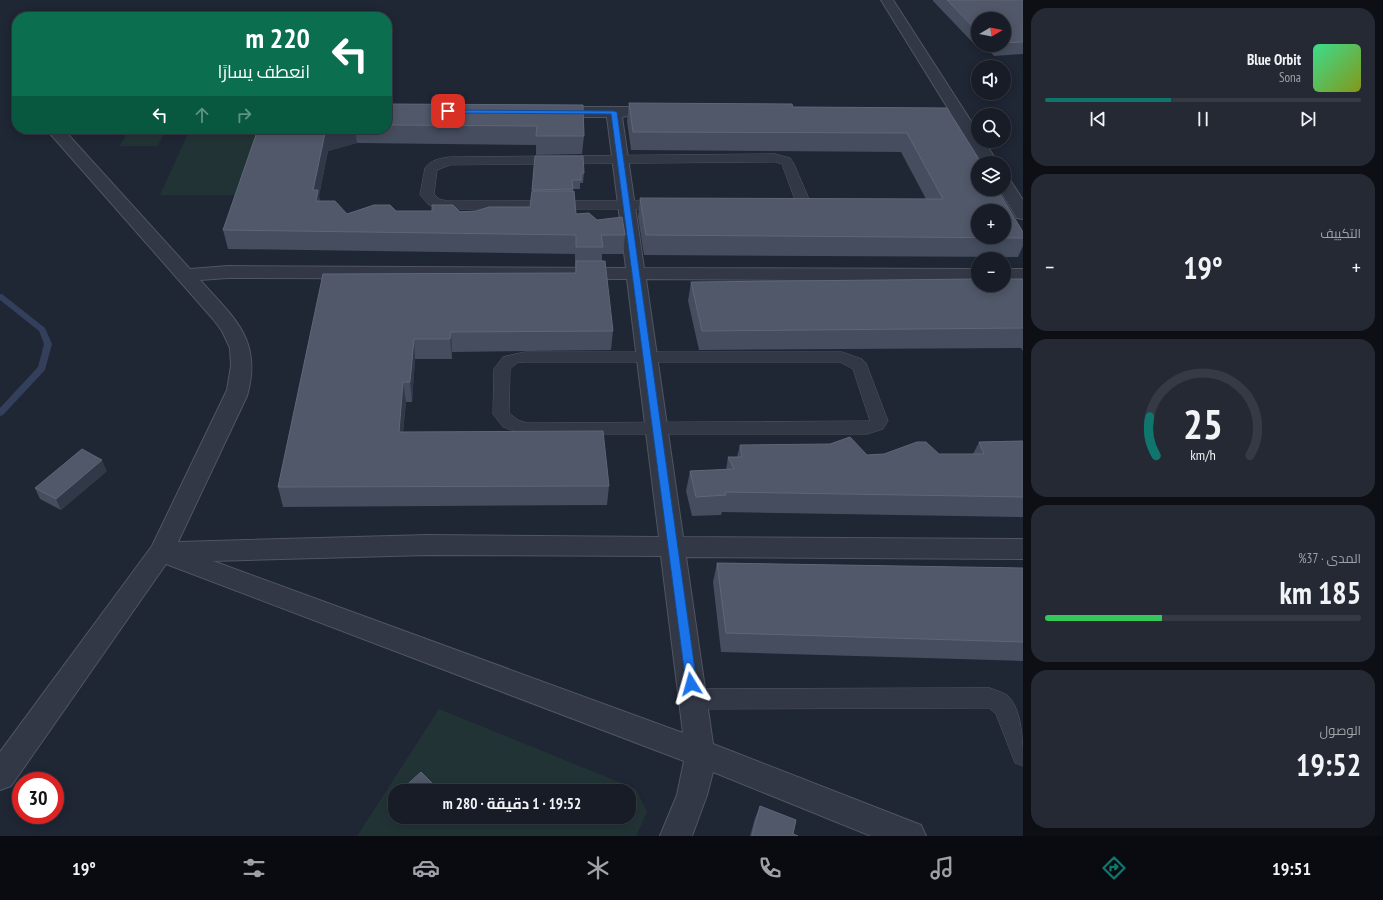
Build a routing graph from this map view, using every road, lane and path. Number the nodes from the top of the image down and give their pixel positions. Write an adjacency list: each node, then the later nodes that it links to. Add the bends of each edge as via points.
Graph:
1 (887, 1): 6 (street)
2 (536, 112): 3 (street)
3 (614, 112): 4 (street); 9 (street)
4 (646, 113)
5 (905, 115): 6 (street)
6 (960, 115): 8 (street)
7 (58, 134): 14 (street)
8 (986, 156)
9 (620, 159): 11 (street); 11 (lane, via 781,159 788,164 802,201 792,205); 11 (lane, via 442,162 431,168 427,195 434,202 447,205)
10 (1011, 195): 12 (street)
11 (626, 205): 13 (street)
12 (1023, 214)
13 (636, 274): 14 (street, via 228,272); 15 (street); 18 (street)
14 (185, 275): 22 (street, via 234,335 240,349 241,380 236,396)
15 (971, 275)
16 (1011, 275): 17 (street)
17 (1023, 276)
18 (647, 357): 19 (street); 19 (lane, via 525,357 510,360 502,369 500,414 510,425 527,429); 19 (lane, via 850,359 860,367 879,421 868,428)
19 (657, 428): 20 (street)
20 (672, 546): 21 (street); 22 (street, via 428,545); 23 (street)
21 (1023, 549)
22 (161, 552): 24 (street); 26 (street)
23 (694, 699): 24 (street); 25 (lane, via 990,698 1005,708)
24 (700, 752): 27 (street, via 694,792); 28 (street)
25 (1023, 755)
26 (0, 776)
27 (676, 836)
28 (910, 836)

